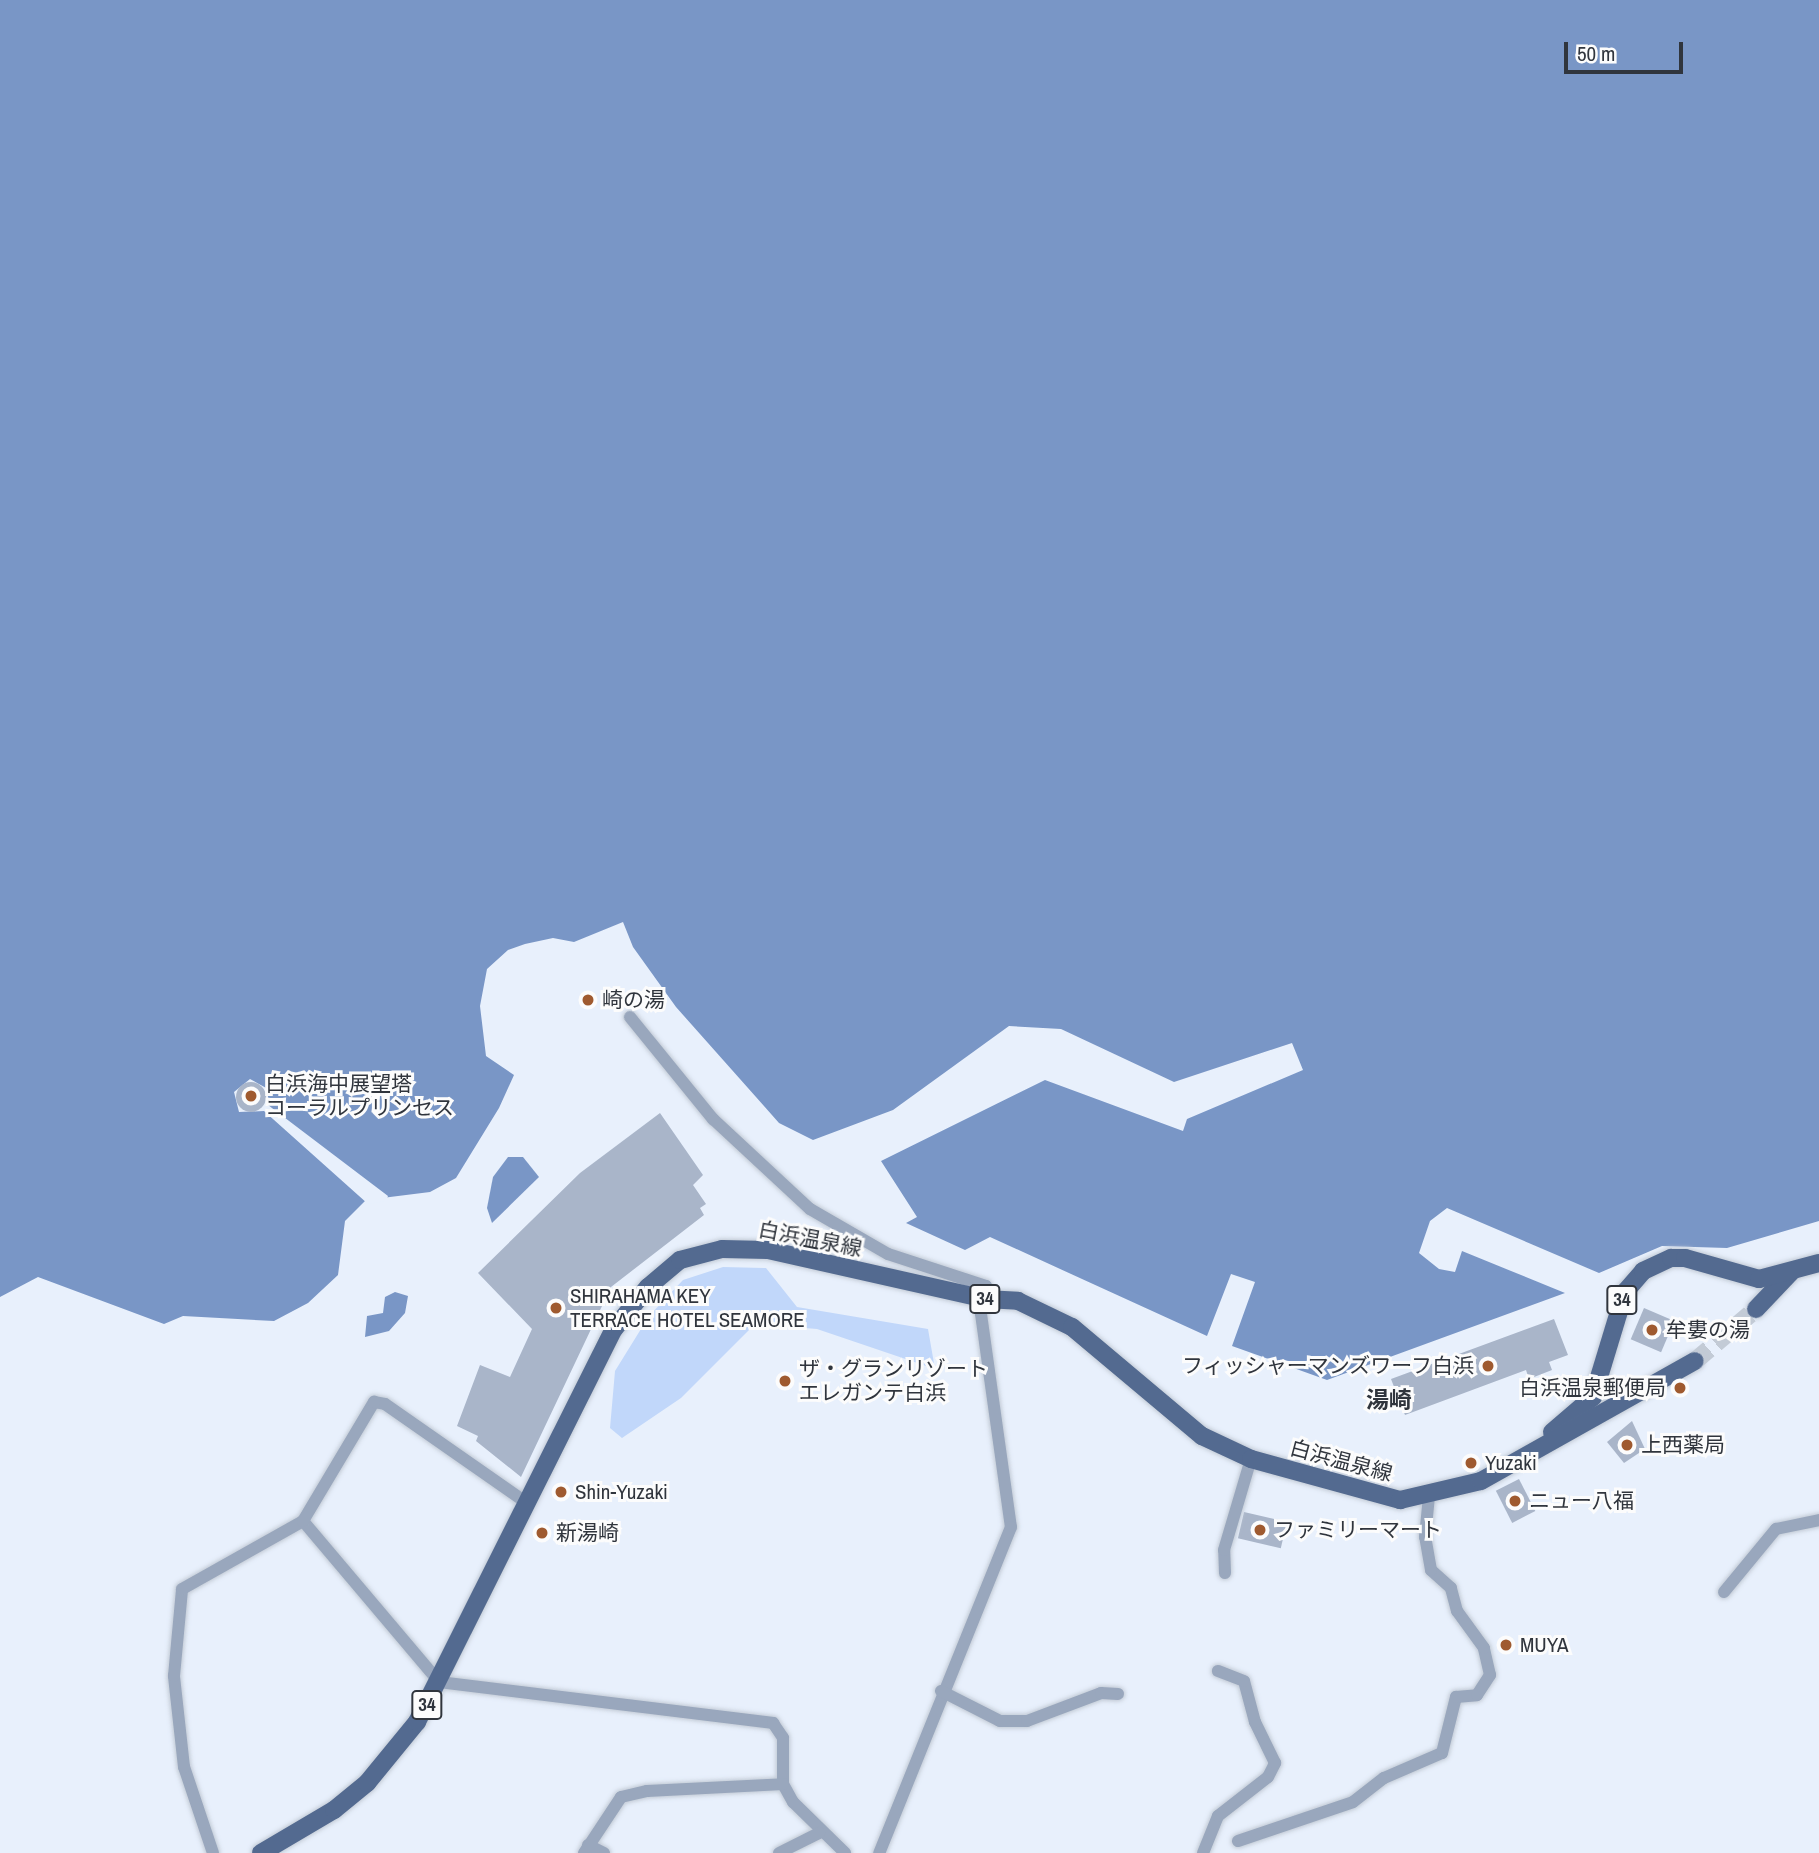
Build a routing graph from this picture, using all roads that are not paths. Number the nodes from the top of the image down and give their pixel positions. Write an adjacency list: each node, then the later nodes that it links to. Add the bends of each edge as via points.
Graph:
1 (630, 1017): 4 (street, via 713,1119 810,1209 888,1254 974,1279 986,1286)
2 (1819, 1263): 3 (main road, 白浜温泉線 / 34)
3 (1794, 1269): 5 (main road); 7 (main road, 白浜温泉線 / 34, via 1759,1279 1671,1258 1643,1271 1625,1292 1593,1397)
4 (985, 1299): 8 (main road, 白浜温泉線 / 34, via 1018,1301 1072,1327 1170,1414); 10 (main road, 白浜温泉線 / 34, via 768,1250 722,1249 680,1260 648,1287 614,1329); 17 (street, via 981,1314 1011,1527)
5 (1756, 1309)
6 (1695, 1361): 7 (main road, 白浜温泉線 / 34, via 1553,1445)
7 (1522, 1457): 9 (main road, 白浜温泉線 / 34, via 1481,1481)
8 (1251, 1459): 9 (main road, 白浜温泉線 / 34, via 1386,1498); 13 (street, via 1224,1550)
9 (1429, 1496): 21 (street, via 1425,1537 1431,1570 1451,1588 1457,1611 1483,1648 1490,1675 1477,1695 1456,1697 1442,1753 1384,1778 1353,1802)
10 (527, 1503): 12 (street, via 385,1404 374,1402); 16 (main road, 白浜温泉線 / 34)
11 (1819, 1520): 14 (street, via 1776,1529)
12 (303, 1521): 16 (street); 23 (street, via 183,1589 174,1676 184,1767)
13 (1225, 1573)
14 (1724, 1592)
15 (1217, 1671): 29 (street, via 1244,1681 1255,1722 1275,1763 1268,1777 1218,1816)
16 (439, 1682): 19 (street, via 773,1723 783,1738); 24 (main road, 白浜温泉線 / 34, via 395,1752 367,1783 334,1810)
17 (941, 1691): 18 (street, via 1000,1721 1027,1721 1101,1693); 28 (street)
18 (1118, 1694)
19 (783, 1784): 20 (street); 22 (street, via 647,1791 621,1797)
20 (819, 1833): 26 (street); 27 (street)
21 (1238, 1841)
22 (586, 1849): 25 (street)
23 (212, 1853)
24 (261, 1853)
25 (604, 1853)
26 (779, 1853)
27 (845, 1853)
28 (879, 1853)
29 (1203, 1853)

